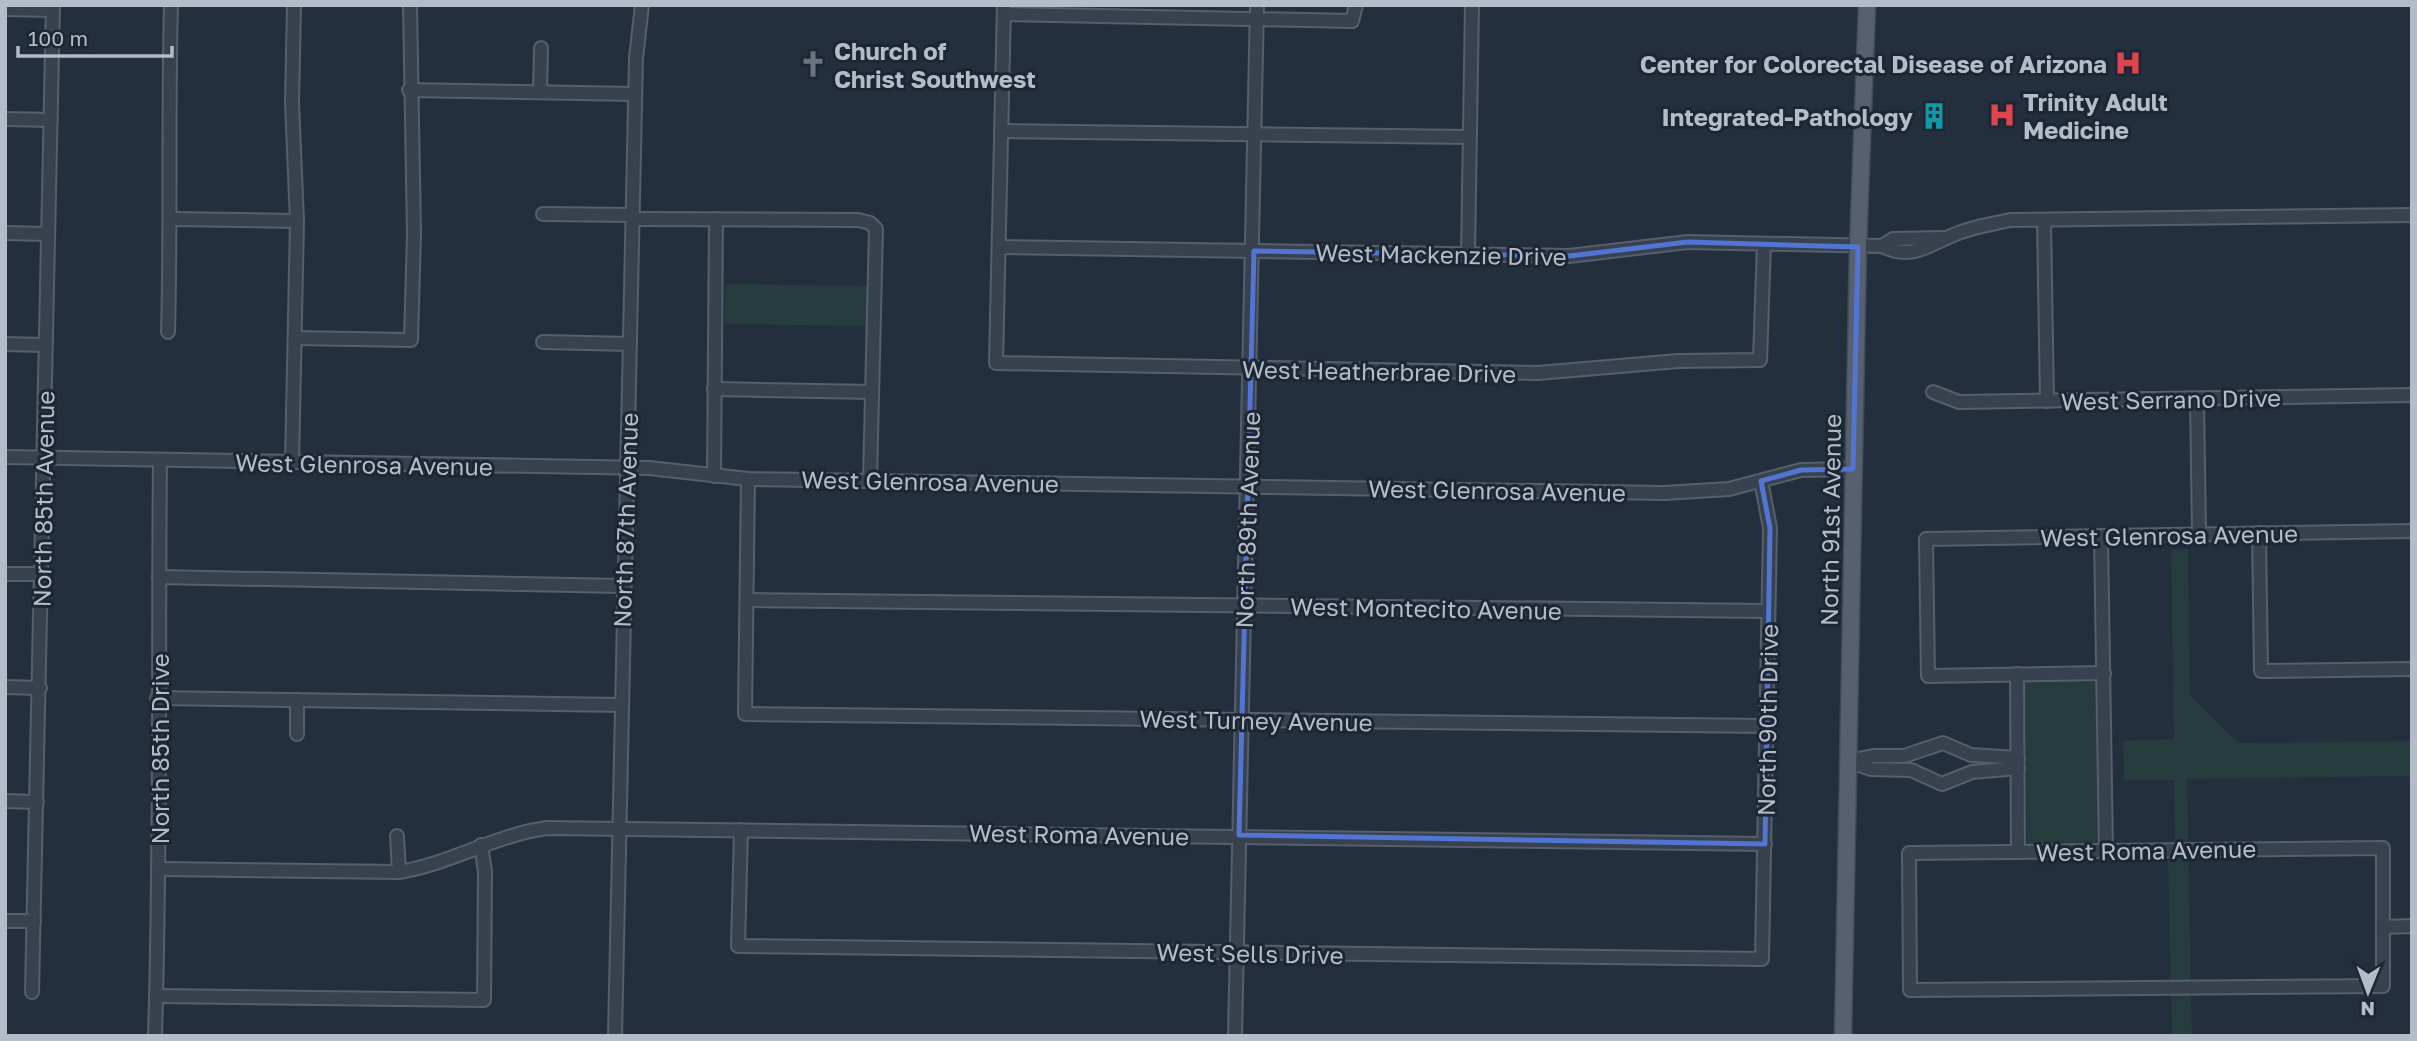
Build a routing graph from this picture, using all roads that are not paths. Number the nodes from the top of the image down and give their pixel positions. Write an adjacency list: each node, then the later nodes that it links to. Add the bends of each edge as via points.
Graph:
1 (170, 5): 24 (street)
2 (294, 5): 27 (street, via 292,103)
3 (410, 5): 13 (street)
4 (642, 5): 15 (street, North 87th Avenue)
5 (1356, 5): 11 (street, via 1352,21)
6 (1472, 5): 20 (street)
7 (1867, 5): 32 (main road, North 91st Avenue)
8 (53, 8): 9 (street); 17 (street, North 85th Avenue)
9 (5, 9)
10 (1004, 9): 11 (street); 18 (street)
11 (1257, 11): 19 (street, North 89th Avenue)
12 (541, 48): 14 (street)
13 (410, 90): 14 (street); 36 (street, via 414,169 411,340)
14 (540, 92): 15 (street)
15 (635, 94): 23 (street, North 87th Avenue)
16 (5, 119): 17 (street)
17 (51, 120): 29 (street, North 85th Avenue)
18 (1001, 131): 19 (street); 31 (street)
19 (1255, 135): 20 (street); 33 (street, North 89th Avenue)
20 (1469, 137): 34 (street)
21 (543, 214): 23 (street)
22 (2412, 215): 26 (street, West Mackenzie Drive)
23 (632, 217): 25 (street); 39 (street, North 87th Avenue)
24 (172, 219): 27 (street); 35 (street)
25 (716, 219): 42 (street); 43 (street, via 858,220 876,229)
26 (2044, 220): 32 (street, West Mackenzie Drive, via 2010,220 1946,237 1893,239 1882,246); 47 (street)
27 (298, 221): 36 (street)
28 (5, 233): 29 (street)
29 (48, 234): 40 (street, North 85th Avenue)
30 (1764, 244): 32 (street, West Mackenzie Drive); 34 (street, West Mackenzie Drive, via 1688,242 1569,256); 41 (street, West Heatherbrae Drive, via 1760,360 1678,361 1538,373)
31 (999, 247): 33 (street, West Mackenzie Drive); 41 (street, West Heatherbrae Drive, via 996,363)
32 (1858, 247): 53 (main road, North 91st Avenue)
33 (1254, 251): 34 (street, West Mackenzie Drive); 41 (street, North 89th Avenue)
34 (1468, 254)
35 (168, 332)
36 (295, 338): 51 (street)
37 (543, 342): 39 (street)
38 (5, 344): 40 (street)
39 (630, 344): 52 (street, North 87th Avenue)
40 (44, 345): 49 (street, North 85th Avenue)
41 (1252, 369): 58 (street, North 89th Avenue)
42 (714, 389): 43 (street); 54 (street)
43 (872, 392): 56 (street)
44 (1933, 392): 47 (street, West Serrano Drive, via 1959,402)
45 (2412, 395): 46 (street, West Serrano Drive)
46 (2197, 400): 47 (street, West Serrano Drive); 61 (street)
47 (2047, 401)
48 (5, 457): 49 (street, West Glenrosa Avenue)
49 (43, 458): 50 (street, West Glenrosa Avenue); 64 (street, North 85th Avenue)
50 (160, 461): 51 (street, West Glenrosa Avenue); 65 (street, North 85th Drive)
51 (292, 463): 52 (street, West Glenrosa Avenue)
52 (626, 467): 54 (street, West Glenrosa Avenue); 66 (street, North 87th Avenue)
53 (1853, 468): 57 (street, West Glenrosa Avenue, via 1801,470); 82 (main road, North 91st Avenue)
54 (714, 476): 55 (street, West Glenrosa Avenue)
55 (748, 479): 56 (street, West Glenrosa Avenue); 67 (street)
56 (870, 480): 58 (street, West Glenrosa Avenue)
57 (1761, 481): 58 (street, West Glenrosa Avenue, via 1676,493); 69 (street, North 90th Drive, via 1770,528)
58 (1248, 486): 68 (street, North 89th Avenue)
59 (2412, 531): 60 (street, West Glenrosa Avenue)
60 (2259, 533): 61 (street, West Glenrosa Avenue); 70 (street, via 2261,671)
61 (2199, 534): 62 (street, West Glenrosa Avenue)
62 (2101, 536): 71 (street); 72 (street, West Glenrosa Avenue, via 1926,539 1928,676)
63 (5, 573): 64 (street)
64 (42, 574): 74 (street, North 85th Avenue)
65 (159, 578): 66 (street); 75 (street, North 85th Drive)
66 (622, 586): 77 (street, North 87th Avenue)
67 (748, 600): 68 (street, West Montecito Avenue); 78 (street, West Turney Avenue, via 746,714)
68 (1243, 606): 69 (street, West Montecito Avenue); 78 (street, North 89th Avenue)
69 (1768, 611): 79 (street, North 90th Drive)
70 (2412, 669)
71 (2104, 673): 72 (street); 93 (street)
72 (2017, 674): 83 (street)
73 (5, 687): 74 (street)
74 (40, 688): 86 (street, North 85th Avenue)
75 (157, 698): 76 (street); 95 (street, North 85th Drive)
76 (297, 700): 77 (street); 80 (street)
77 (621, 705): 87 (street, North 87th Avenue)
78 (1241, 720): 79 (street, West Turney Avenue); 89 (street, North 89th Avenue)
79 (1767, 726): 92 (street, North 90th Drive)
80 (297, 734)
81 (1961, 750): 82 (street, via 1943,743 1904,756); 83 (street); 84 (street)
82 (1848, 761): 84 (street, via 1871,769 1911,770 1942,784); 108 (main road, North 91st Avenue)
83 (2018, 763): 84 (street); 94 (street)
84 (1964, 775)
85 (5, 801): 86 (street)
86 (37, 802): 98 (street, North 85th Avenue)
87 (620, 828): 88 (street, West Roma Avenue); 91 (street, West Roma Avenue, via 547,828); 106 (street, North 87th Avenue)
88 (741, 830): 89 (street, West Roma Avenue); 101 (street, West Sells Drive, via 738,946)
89 (1239, 835): 92 (street, West Roma Avenue); 101 (street, North 89th Avenue)
90 (397, 836): 96 (street)
91 (481, 845): 96 (street, West Roma Avenue); 104 (street, via 484,1000)
92 (1765, 845): 102 (street, North 90th Drive)
93 (2106, 851): 94 (street, West Roma Avenue); 100 (street, West Roma Avenue, via 2383,848)
94 (2018, 852): 100 (street, West Roma Avenue, via 1909,853 1910,990 2383,986)
95 (159, 869): 96 (street, West Roma Avenue); 104 (street, North 85th Drive)
96 (399, 873)
97 (5, 920): 98 (street)
98 (34, 921): 103 (street, North 85th Avenue)
99 (2412, 926): 100 (street)
100 (2384, 927)
101 (1237, 953): 102 (street, West Sells Drive); 107 (street, North 89th Avenue)
102 (1762, 959)
103 (32, 992)
104 (156, 996): 105 (street, North 85th Drive)
105 (155, 1036)
106 (615, 1036)
107 (1235, 1036)
108 (1843, 1036)

